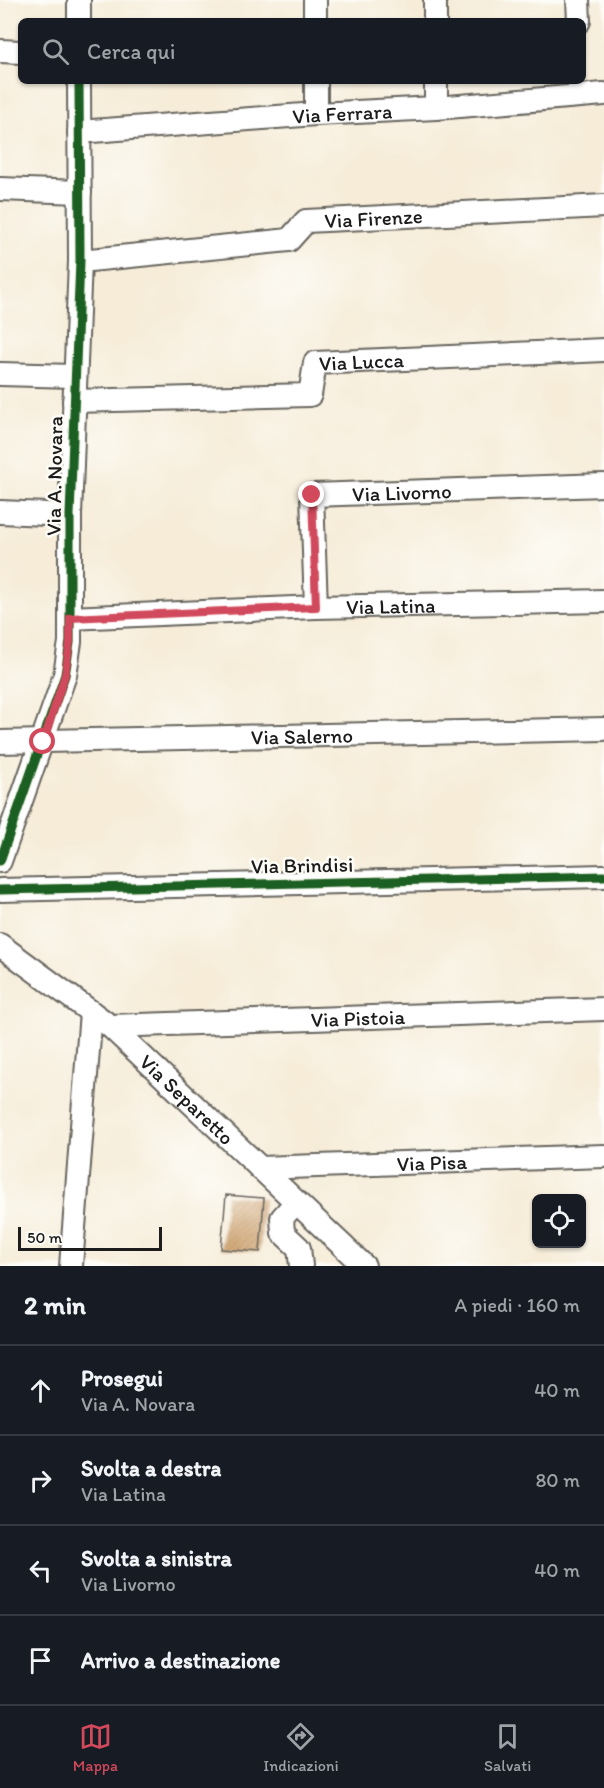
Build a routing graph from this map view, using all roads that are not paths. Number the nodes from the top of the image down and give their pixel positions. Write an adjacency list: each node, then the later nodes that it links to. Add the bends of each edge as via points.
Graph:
1 (79, 0): 5 (street)
2 (315, 0): 6 (street)
3 (435, 0): 7 (street)
4 (578, 0): 8 (street)
5 (79, 18)
6 (315, 18)
7 (435, 18)
8 (579, 18)
9 (0, 51): 10 (street)
10 (18, 52)
11 (79, 84): 18 (street, Via A. Novara)
12 (316, 84): 17 (street)
13 (436, 84): 16 (street)
14 (581, 88): 15 (street, Via Ferrara); 16 (street, Via Ferrara)
15 (604, 94)
16 (436, 108): 17 (street, Via Ferrara)
17 (316, 114): 18 (street, Via Ferrara)
18 (79, 132): 20 (street, Via A. Novara)
19 (0, 189): 20 (street)
20 (80, 192): 22 (street, Via A. Novara)
21 (604, 207): 22 (street, Via Firenze, via 306,221 289,240)
22 (80, 261): 25 (street, Via A. Novara)
23 (604, 350): 26 (street, Via Lucca, via 315,363 310,395)
24 (0, 374): 25 (street)
25 (74, 376): 26 (street, Via A. Novara)
26 (74, 401): 29 (street, Via A. Novara)
27 (604, 485): 31 (street, Via Livorno, via 312,495)
28 (0, 512): 29 (street)
29 (70, 515): 32 (street, Via A. Novara)
30 (604, 601): 31 (street, Via Latina)
31 (316, 607): 32 (street, Via Latina)
32 (70, 618): 35 (street, Via A. Novara, via 65,675)
33 (604, 729): 35 (street, Via Salerno)
34 (0, 742): 35 (street, Via Salerno)
35 (43, 742): 36 (street, Via A. Novara)
36 (0, 861)
37 (604, 876): 38 (street, Via Brindisi)
38 (0, 890)
39 (0, 945): 41 (street, Via Separetto)
40 (604, 1009): 42 (street, Via Pistoia)
41 (90, 1012): 42 (street, Via Separetto); 46 (street)
42 (110, 1026): 44 (street, Via Separetto)
43 (604, 1156): 44 (street, Via Pisa)
44 (260, 1168): 45 (street, Via Separetto)
45 (296, 1202): 47 (street, via 282,1218 283,1233 299,1248); 48 (street, Via Separetto)
46 (71, 1266)
47 (301, 1266)
48 (363, 1266)

